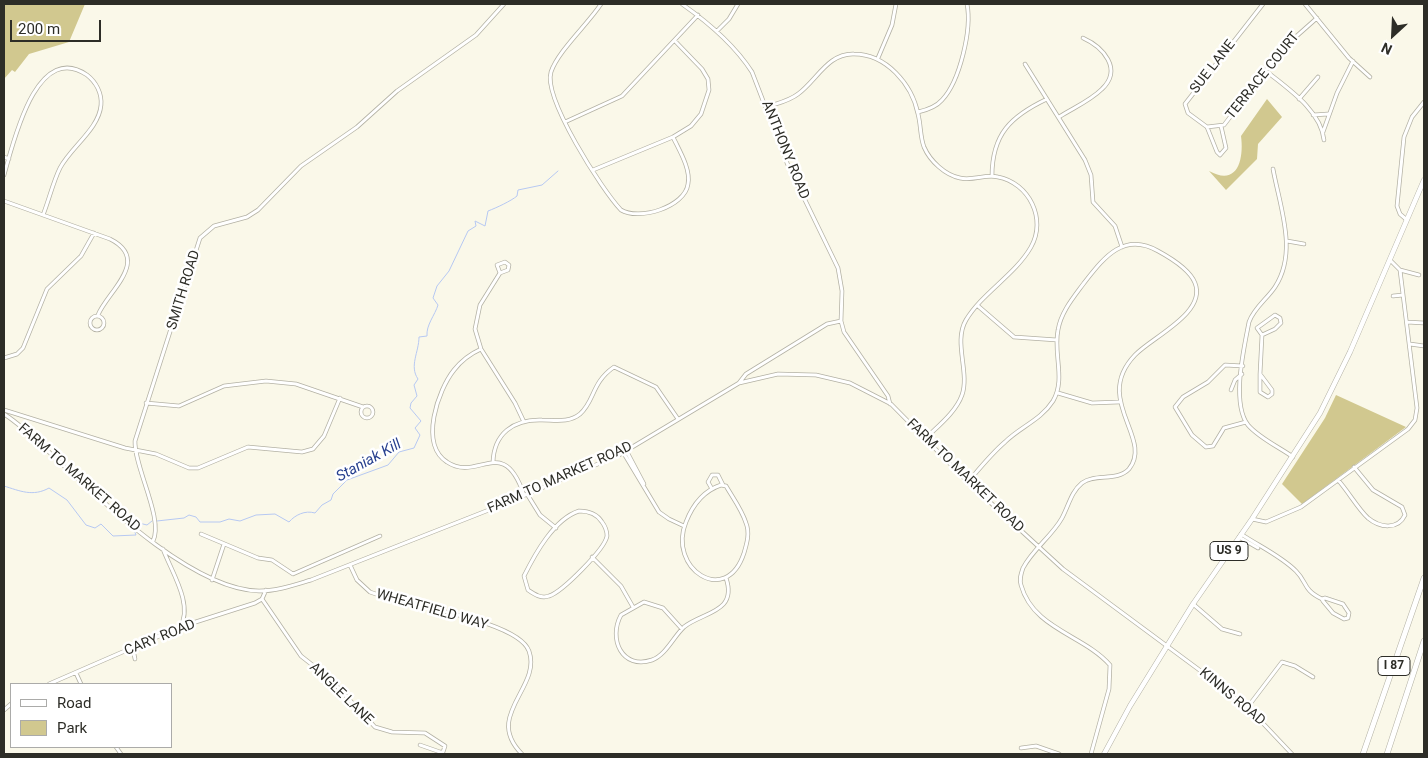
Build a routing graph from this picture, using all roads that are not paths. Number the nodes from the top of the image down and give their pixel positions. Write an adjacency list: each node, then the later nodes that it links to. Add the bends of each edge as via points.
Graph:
1 (504, 4): 73 (street, SMITH ROAD, via 476,35 397,91 357,126 301,166 258,210 247,217 214,226 200,238)
2 (601, 4): 28 (street, via 552,70 552,88)
3 (682, 4): 9 (street, ANTHONY ROAD)
4 (738, 4): 11 (street)
5 (896, 4): 14 (street, via 892,25)
6 (967, 4): 24 (street, via 968,34 950,88 940,102)
7 (1263, 4): 30 (street, SUE LANE, via 1185,104 1188,113)
8 (1305, 4): 10 (street)
9 (698, 15): 11 (street, ANTHONY ROAD); 13 (street)
10 (1317, 18): 15 (street); 17 (street, TERRACE COURT, via 1292,38)
11 (717, 32): 23 (street, ANTHONY ROAD, via 752,72)
12 (1083, 38): 27 (street, via 1104,52 1109,60 1110,73 1103,88)
13 (676, 41): 28 (street, via 622,96); 32 (street, via 702,69 709,83 701,114 691,126)
14 (878, 58): 23 (street, via 843,54 798,94); 24 (street, via 901,79)
15 (1353, 61): 19 (street); 25 (street)
16 (1025, 64): 20 (street)
17 (1266, 70): 21 (street); 29 (street, TERRACE COURT)
18 (1318, 77): 21 (street)
19 (1370, 77)
20 (1047, 99): 27 (street); 39 (street, via 1017,117 1002,133 994,150)
21 (1300, 99): 26 (street)
22 (1424, 102): 43 (street, via 1412,117 1404,137 1397,206)
23 (767, 107): 56 (street, ANTHONY ROAD, via 787,163 838,268 842,291)
24 (918, 112): 39 (street, via 924,147 939,167 961,178)
25 (1328, 114): 26 (street); 31 (street)
26 (1313, 115): 31 (street)
27 (1059, 117): 47 (street, via 1089,168 1093,202 1115,226)
28 (565, 122): 37 (street)
29 (1221, 126): 30 (street, TERRACE COURT); 30 (street, via 1226,148 1220,155)
30 (1207, 127)
31 (1323, 132): 33 (street)
32 (674, 137): 37 (street); 37 (street, via 688,176 688,187 679,200 645,215 621,210)
33 (1324, 140)
34 (4, 157): 35 (street)
35 (9, 159): 38 (street); 42 (street, via 25,105 50,74 74,69 91,78 101,98 100,112 60,168)
36 (1273, 169): 45 (street)
37 (593, 170)
38 (4, 175)
39 (992, 176): 54 (street, via 1013,182 1027,194 1036,212 1037,226 1034,241 1026,254)
40 (1424, 180): 43 (main road, US 9)
41 (4, 201): 42 (street)
42 (43, 215): 44 (street)
43 (1407, 220): 48 (main road, US 9)
44 (94, 233): 55 (street, via 115,241 127,264 124,277); 64 (street, via 81,256 47,288 23,348 17,354)
45 (1287, 241): 46 (street); 65 (street, via 1286,260 1279,279 1249,322)
46 (1304, 244)
47 (1122, 247): 60 (street, via 1103,259 1068,304); 72 (street, via 1139,244 1158,251 1188,274 1197,290 1190,310 1132,358 1119,384)
48 (1390, 260): 49 (street); 83 (main road, US 9, via 1320,413)
49 (1400, 270): 51 (street); 52 (street)
50 (500, 274): 63 (street, via 476,316 475,334)
51 (1419, 275)
52 (1403, 295): 53 (street); 57 (street)
53 (1393, 296)
54 (978, 306): 60 (street, via 1014,337); 80 (street, via 966,320 962,331 962,395)
55 (98, 316): 55 (street, via 90,320 95,330 104,324)
56 (841, 321): 68 (street, via 827,324 746,374); 74 (street, ANTHONY ROAD, via 844,332)
57 (1407, 322): 58 (street); 61 (street)
58 (1424, 323)
59 (1262, 335): 59 (street, via 1278,326 1280,318 1275,315 1257,328); 67 (street)
60 (1057, 340): 70 (street)
61 (1410, 344): 62 (street); 85 (street, via 1417,408 1414,420 1408,429)
62 (1424, 346)
63 (481, 349): 78 (street); 84 (street, via 460,363 448,380 434,411 433,436 440,455 452,464 465,467)
64 (4, 358)
65 (1243, 366): 66 (street); 79 (street, via 1225,365 1208,382 1199,385 1175,405 1192,435 1206,447 1213,446 1224,428)
66 (1242, 374): 69 (street); 79 (street, via 1240,407)
67 (1260, 374): 67 (street, via 1260,392 1268,397 1272,390)
68 (739, 383): 74 (street, FARM TO MARKET ROAD, via 778,374 816,375 850,383); 77 (street, FARM TO MARKET ROAD)
69 (1231, 390)
70 (1058, 393): 72 (street, via 1092,403); 87 (street, via 1047,410 1005,441)
71 (340, 398): 73 (street, via 296,384 266,381 224,386 179,406); 75 (street); 81 (street, via 322,441 308,451 248,447 198,468 188,468)
72 (1119, 402): 99 (street, via 1135,444 1131,466 1118,475 1080,484 1060,521)
73 (146, 403): 81 (street, SMITH ROAD)
74 (891, 404): 80 (street, FARM TO MARKET ROAD)
75 (363, 407)
76 (4, 412): 81 (street); 97 (street, FARM TO MARKET ROAD, via 100,500)
77 (678, 419): 78 (street, via 656,387 614,367 598,381 578,415 566,420); 82 (street, FARM TO MARKET ROAD)
78 (524, 422): 84 (street, via 510,428 498,439)
79 (1246, 422): 83 (street)
80 (926, 438): 87 (street, FARM TO MARKET ROAD)
81 (135, 449): 97 (street, SMITH ROAD, via 156,531)
82 (625, 451): 90 (street, FARM TO MARKET ROAD); 92 (street, via 659,512)
83 (1293, 457): 91 (main road, US 9)
84 (492, 462): 90 (street, via 510,468)
85 (1354, 467): 86 (street); 86 (street, via 1373,490 1402,507 1405,515 1400,523 1389,527 1368,518)
86 (1338, 480): 91 (street, via 1301,507 1266,522)
87 (968, 482): 99 (street, FARM TO MARKET ROAD)
88 (723, 485): 89 (street); 89 (street, via 718,476 712,475 708,480); 103 (street, via 745,518 748,534 739,566)
89 (712, 489): 92 (street, via 694,503)
90 (526, 495): 93 (street, via 540,515); 102 (street, FARM TO MARKET ROAD)
91 (1252, 519): 95 (main road, US 9)
92 (684, 526): 103 (street, via 681,546 694,569 712,579)
93 (556, 528): 101 (street, via 579,511 600,518 607,536); 101 (street, via 524,576 528,590 540,597 552,595 568,585)
94 (201, 534): 98 (street)
95 (1240, 535): 108 (street, via 1288,565 1301,576 1307,588); 109 (main road, US 9)
96 (380, 536): 98 (street, via 293,574 272,560 258,558)
97 (152, 541): 100 (street, FARM TO MARKET ROAD)
98 (224, 544): 105 (street)
99 (1038, 547): 115 (street, FARM TO MARKET ROAD, via 1090,590); 127 (street, via 1020,576 1029,602 1049,623 1110,665 1109,689)
100 (162, 549): 105 (street, FARM TO MARKET ROAD); 111 (street, via 184,607 185,619)
101 (592, 557): 110 (street, via 621,586)
102 (350, 565): 106 (street, FARM TO MARKET ROAD, via 294,585); 125 (street, WHEATFIELD WAY, via 357,580 370,592 486,623 523,642 531,666 511,711 508,726 511,740)
103 (726, 578): 112 (street, via 728,594 722,606)
104 (1424, 578): 130 (highway, I 87)
105 (212, 580): 106 (street, FARM TO MARKET ROAD, via 238,588)
106 (266, 590): 107 (street)
107 (262, 599): 111 (street, CARY ROAD, via 226,614); 123 (street, ANGLE LANE, via 301,656 329,678 375,727 392,732 425,733 445,746 440,752)
108 (1322, 599): 108 (street, via 1339,618 1348,618 1349,613 1341,602)
109 (1193, 604): 113 (street, via 1221,628); 115 (main road, US 9)
110 (633, 607): 112 (street, via 644,602 658,605); 112 (street, via 621,615 615,641 619,649 635,660 658,657)
111 (180, 627): 116 (street, CARY ROAD)
112 (682, 629)
113 (1240, 634)
114 (1424, 641): 131 (highway, I 87)
115 (1166, 645): 122 (street, KINNS ROAD); 128 (main road, US 9)
116 (133, 649): 117 (street); 118 (street, CARY ROAD)
117 (135, 659)
118 (76, 673): 120 (street, CARY ROAD); 121 (street)
119 (1313, 677): 122 (street, via 1282,662)
120 (51, 683)
121 (81, 683)
122 (1247, 708): 129 (street, KINNS ROAD)
123 (420, 745)
124 (1020, 748): 126 (street, via 1036,746)
125 (522, 754)
126 (1059, 754)
127 (1091, 754)
128 (1104, 754)
129 (1292, 754)
130 (1363, 754)
131 (1387, 754)

